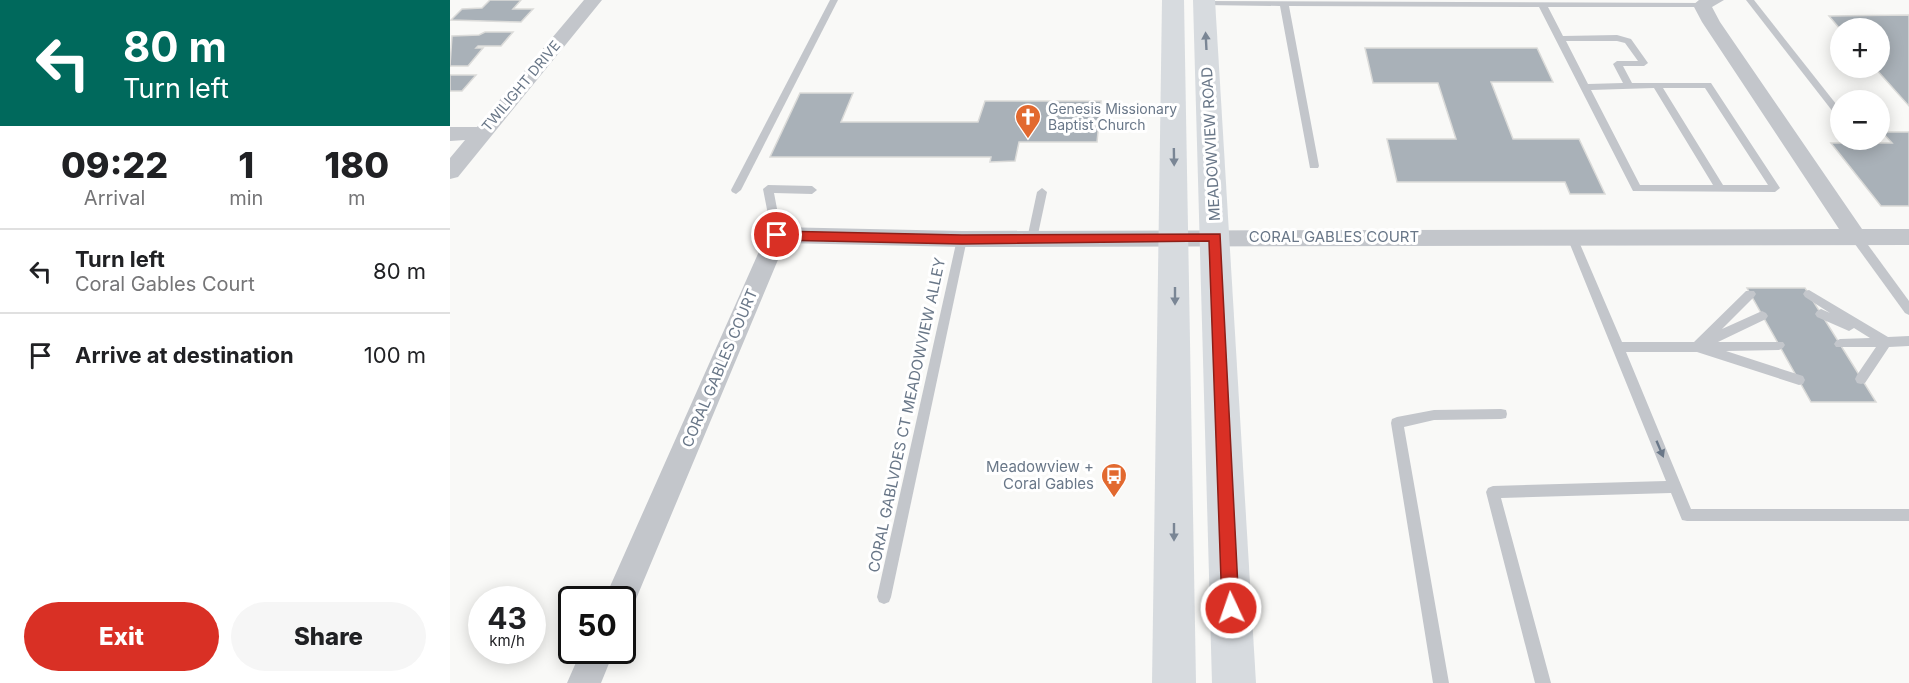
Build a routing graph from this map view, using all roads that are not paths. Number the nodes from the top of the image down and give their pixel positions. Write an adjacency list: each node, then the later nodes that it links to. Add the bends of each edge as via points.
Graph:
1 (593, 0): 14 (street, TWILIGHT DRIVE)
2 (834, 0): 19 (lane)
3 (1173, 0): 23 (main road, one-way to 23)
4 (1750, 0): 13 (lane)
5 (1204, 1): 7 (lane); 24 (main road, MEADOWVIEW ROAD, one-way to 5)
6 (1709, 2): 8 (lane); 26 (street, via 1711,22)
7 (1284, 3): 8 (lane); 16 (lane)
8 (1542, 4): 9 (lane)
9 (1560, 39): 11 (lane, via 1628,41 1644,63 1617,64); 12 (lane)
10 (1656, 85): 11 (lane); 18 (lane); 18 (lane, via 1708,85 1775,188)
11 (1629, 86): 12 (lane)
12 (1586, 87): 18 (lane, via 1637,189)
13 (1830, 102)
14 (482, 133): 15 (street); 17 (street, TWILIGHT DRIVE)
15 (450, 134)
16 (1314, 166)
17 (450, 172)
18 (1720, 188)
19 (736, 190)
20 (812, 190): 22 (lane, via 768,189)
21 (1042, 192): 29 (lane)
22 (777, 235): 28 (street, CORAL GABLES COURT); 46 (street, CORAL GABLES COURT)
23 (1175, 237): 24 (street, CORAL GABLES COURT); 29 (street, CORAL GABLES COURT); 50 (main road, one-way to 50)
24 (1215, 237): 25 (street, CORAL GABLES COURT); 51 (main road, MEADOWVIEW ROAD)
25 (1572, 237): 26 (street, CORAL GABLES COURT); 39 (lane)
26 (1856, 237): 27 (street, CORAL GABLES COURT); 32 (lane)
27 (1909, 237)
28 (962, 239): 29 (street, CORAL GABLES COURT); 47 (lane, CORAL GABLVDES CT MEADOWVIEW ALLEY)
29 (1032, 239)
30 (1750, 294): 40 (lane)
31 (1809, 294): 36 (lane)
32 (1909, 310)
33 (1821, 314): 36 (lane)
34 (1762, 316): 40 (lane)
35 (1909, 341): 36 (lane)
36 (1886, 342): 37 (lane); 41 (lane)
37 (1840, 344)
38 (1779, 345): 40 (lane)
39 (1618, 347): 40 (lane); 44 (lane, one-way to 44)
40 (1697, 347): 42 (lane)
41 (1861, 379)
42 (1798, 380)
43 (1502, 414): 52 (lane, via 1434,415 1397,423)
44 (1676, 487): 45 (lane, via 1687,515); 53 (lane, via 1493,492)
45 (1909, 515)
46 (626, 586)
47 (884, 597)
48 (592, 664): 49 (street)
49 (584, 683)
50 (1174, 683)
51 (1234, 683)
52 (1441, 683)
53 (1543, 683)

